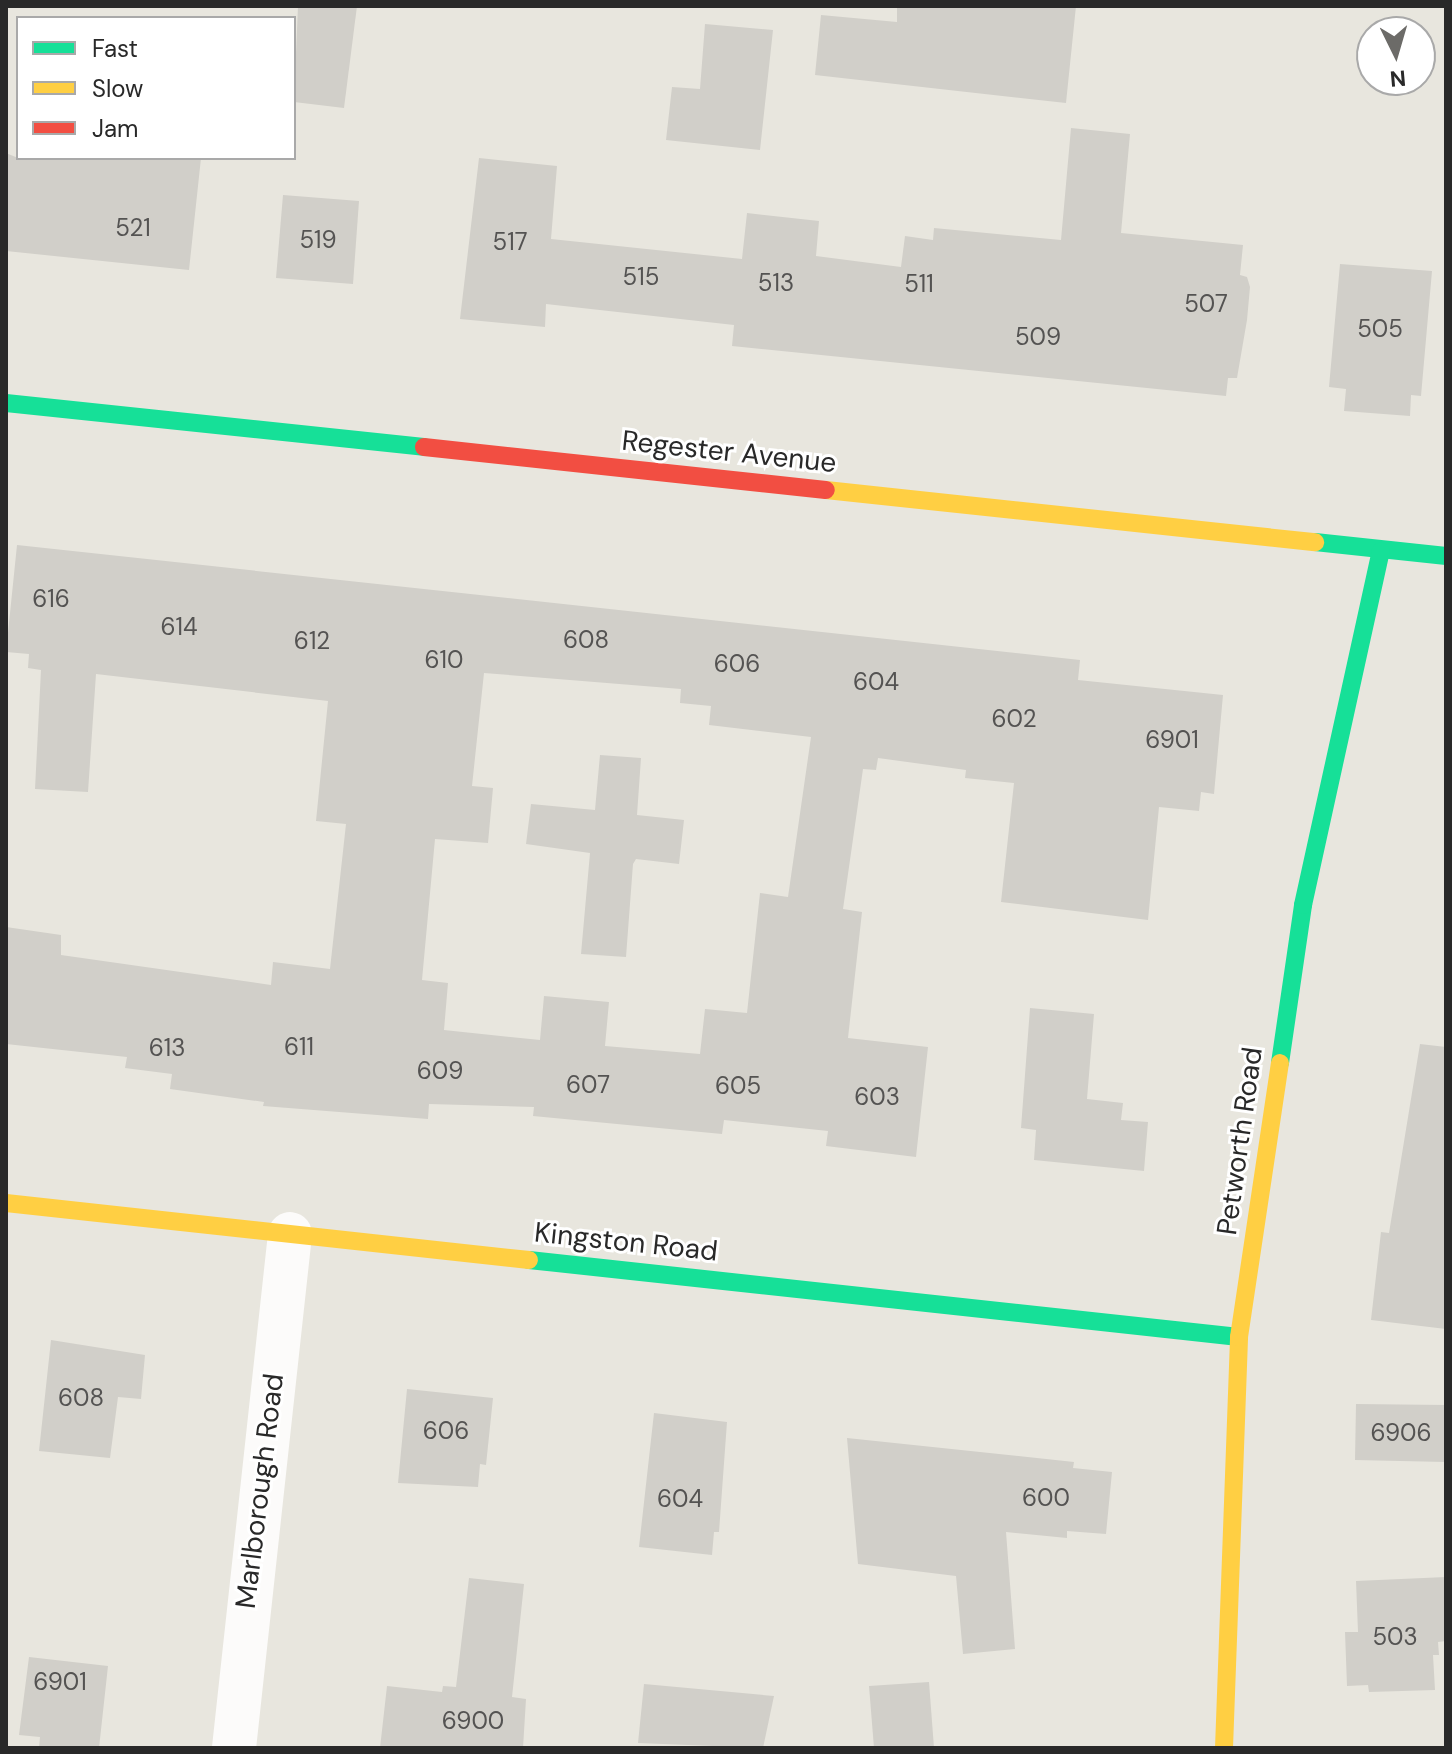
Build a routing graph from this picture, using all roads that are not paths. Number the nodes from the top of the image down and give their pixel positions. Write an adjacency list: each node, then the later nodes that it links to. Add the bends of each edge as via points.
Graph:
1 (6, 403): 2 (street, Regester Avenue)
2 (1381, 551): 3 (street, Regester Avenue); 6 (street, Petworth Road, via 1303,905)
3 (1446, 556)
4 (6, 1203): 5 (street, Kingston Road)
5 (290, 1234): 6 (street, Kingston Road); 7 (street, Marlborough Road)
6 (1239, 1337): 8 (street, Petworth Road)
7 (234, 1748)
8 (1224, 1748)

